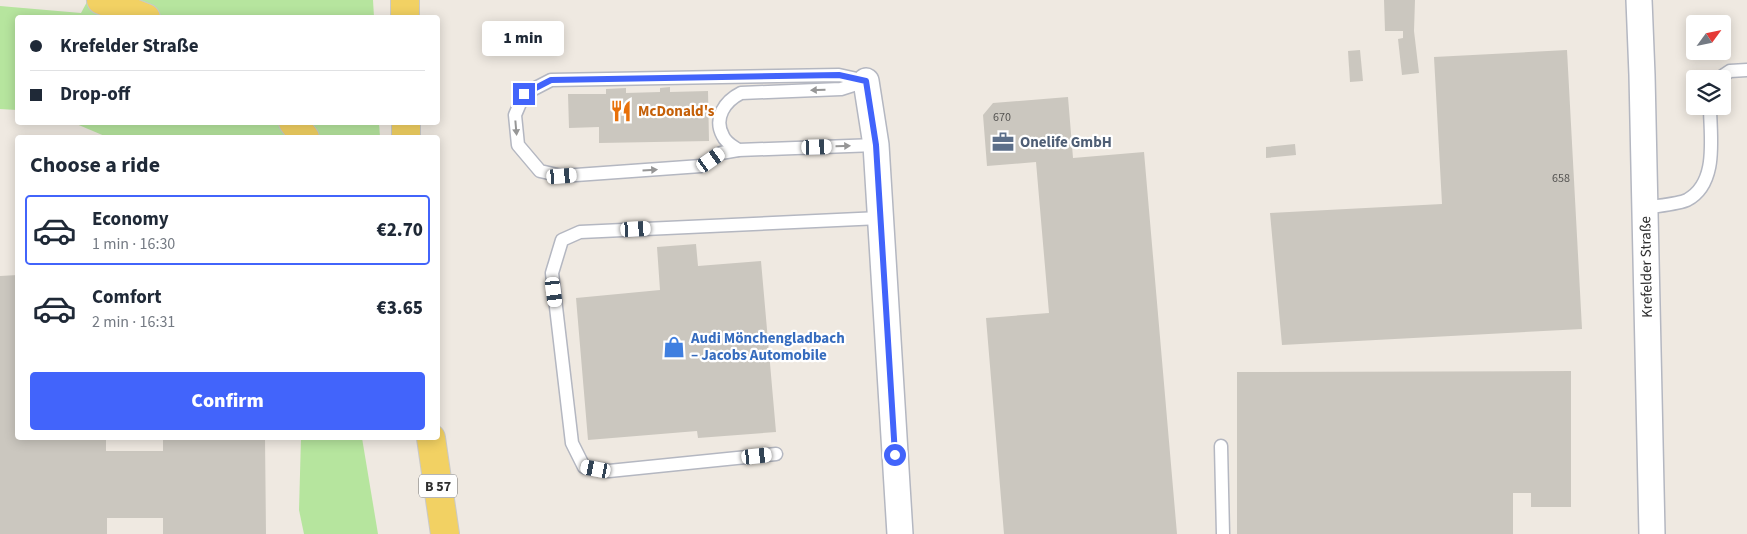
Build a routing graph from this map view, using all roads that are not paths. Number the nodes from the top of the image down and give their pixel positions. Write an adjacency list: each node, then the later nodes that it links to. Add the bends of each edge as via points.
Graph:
1 (101, 0): 4 (main road)
2 (404, 0): 5 (main road)
3 (1639, 0): 12 (street, Krefelder Straße)
4 (138, 15)
5 (405, 15)
6 (1731, 70): 7 (lane)
7 (1747, 70)
8 (866, 81): 10 (street); 11 (lane, one-way to 11, via 841,89 741,93 731,98 723,108 720,121 722,135); 11 (lane, one-way to 11, via 839,75 551,80 524,94 515,115 518,145 540,171 562,176 701,166 721,153)
9 (1710, 115): 12 (lane, via 1710,162 1703,185 1687,200)
10 (876, 145): 11 (lane, one-way to 10); 13 (street)
11 (738, 150)
12 (1645, 208): 20 (street, Krefelder Straße)
13 (880, 218): 16 (lane, via 580,232 562,240 552,273 572,443 584,467 609,472); 18 (street)
14 (431, 440): 17 (main road, B 57)
15 (1221, 446): 19 (lane)
16 (776, 454)
17 (445, 534)
18 (900, 534)
19 (1222, 534)
20 (1652, 534)

